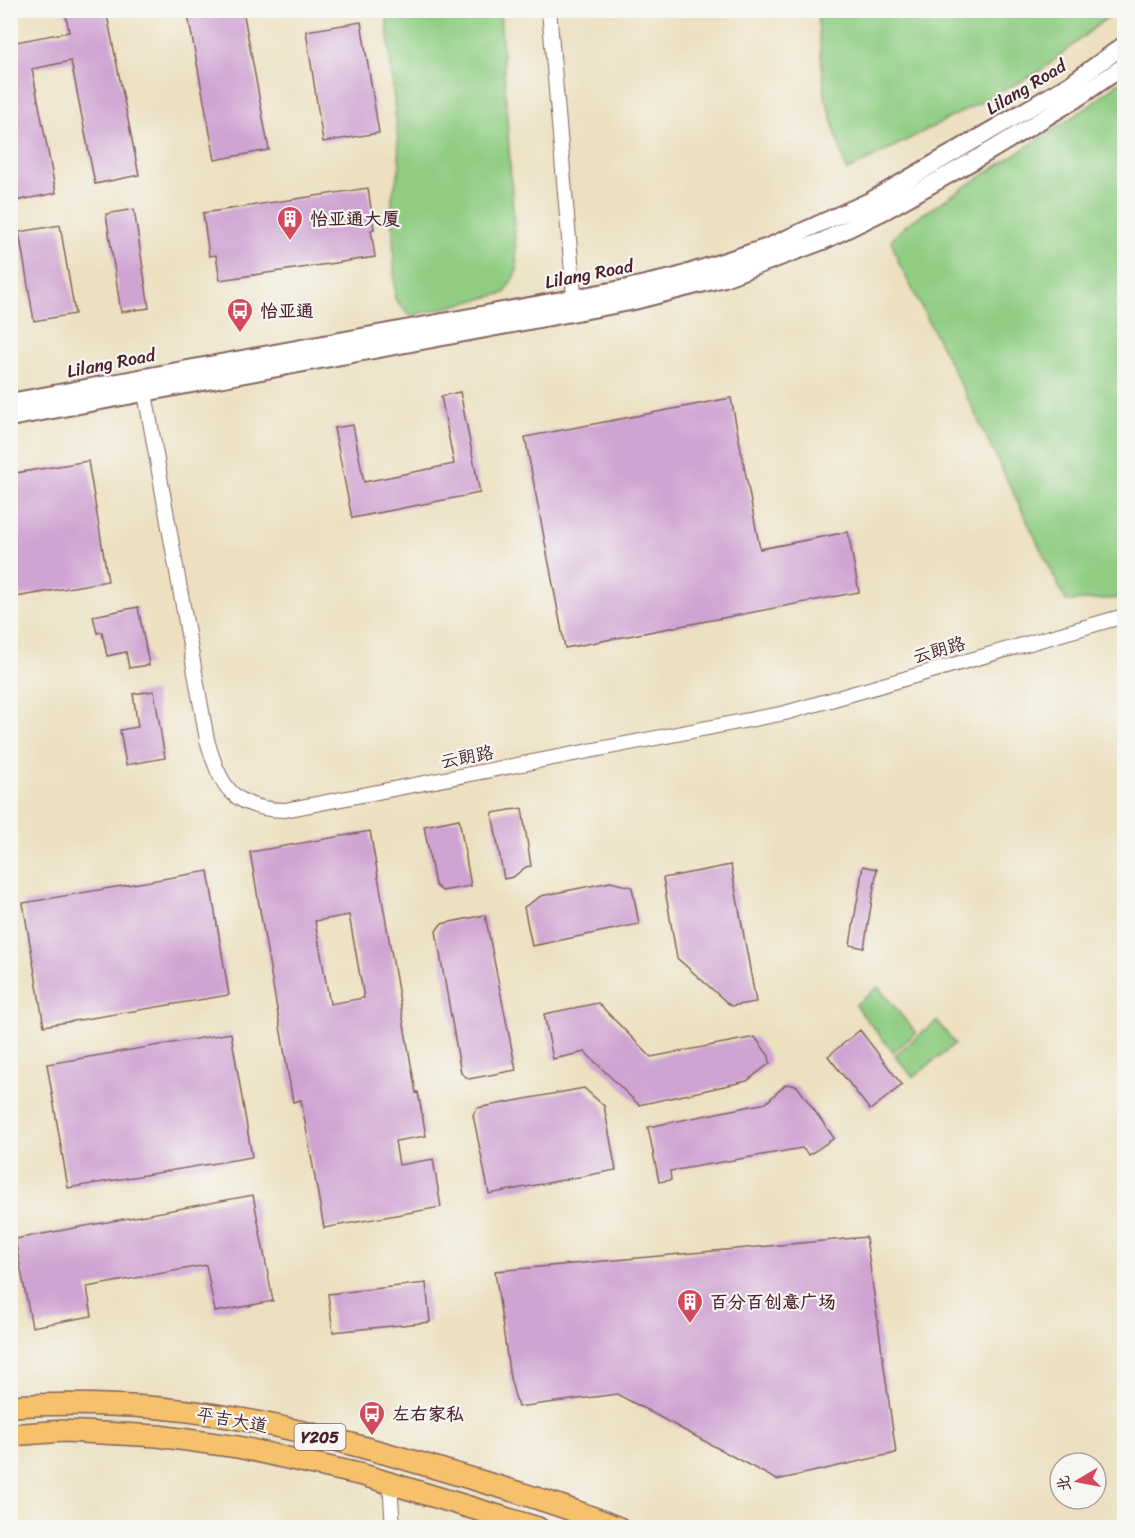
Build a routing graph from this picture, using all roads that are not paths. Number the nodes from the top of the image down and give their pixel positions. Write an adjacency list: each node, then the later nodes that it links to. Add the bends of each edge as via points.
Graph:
1 (549, 10): 4 (street)
2 (1125, 45): 4 (street, Lilang Road, via 1069,85 967,145 878,197 817,226 724,262)
3 (1125, 66): 4 (street, Lilang Road, via 985,154 823,242 724,278 639,300)
4 (574, 305): 5 (street, Lilang Road)
5 (144, 385): 6 (street, Lilang Road); 7 (street, Lilang Road); 8 (street, 云朗路, via 214,765 226,787 242,801 263,810 285,810 786,713)
6 (10, 402)
7 (10, 418)
8 (1125, 616)
9 (10, 1406): 14 (main road, 平吉大道 / Y205, via 63,1403 161,1408 243,1420 370,1448 570,1508)
10 (10, 1435): 11 (main road, 平吉大道 / Y205, via 64,1431 158,1436 238,1448)
11 (390, 1483): 12 (street); 13 (main road, 平吉大道 / Y205)
12 (393, 1527)
13 (538, 1527)
14 (620, 1527)

